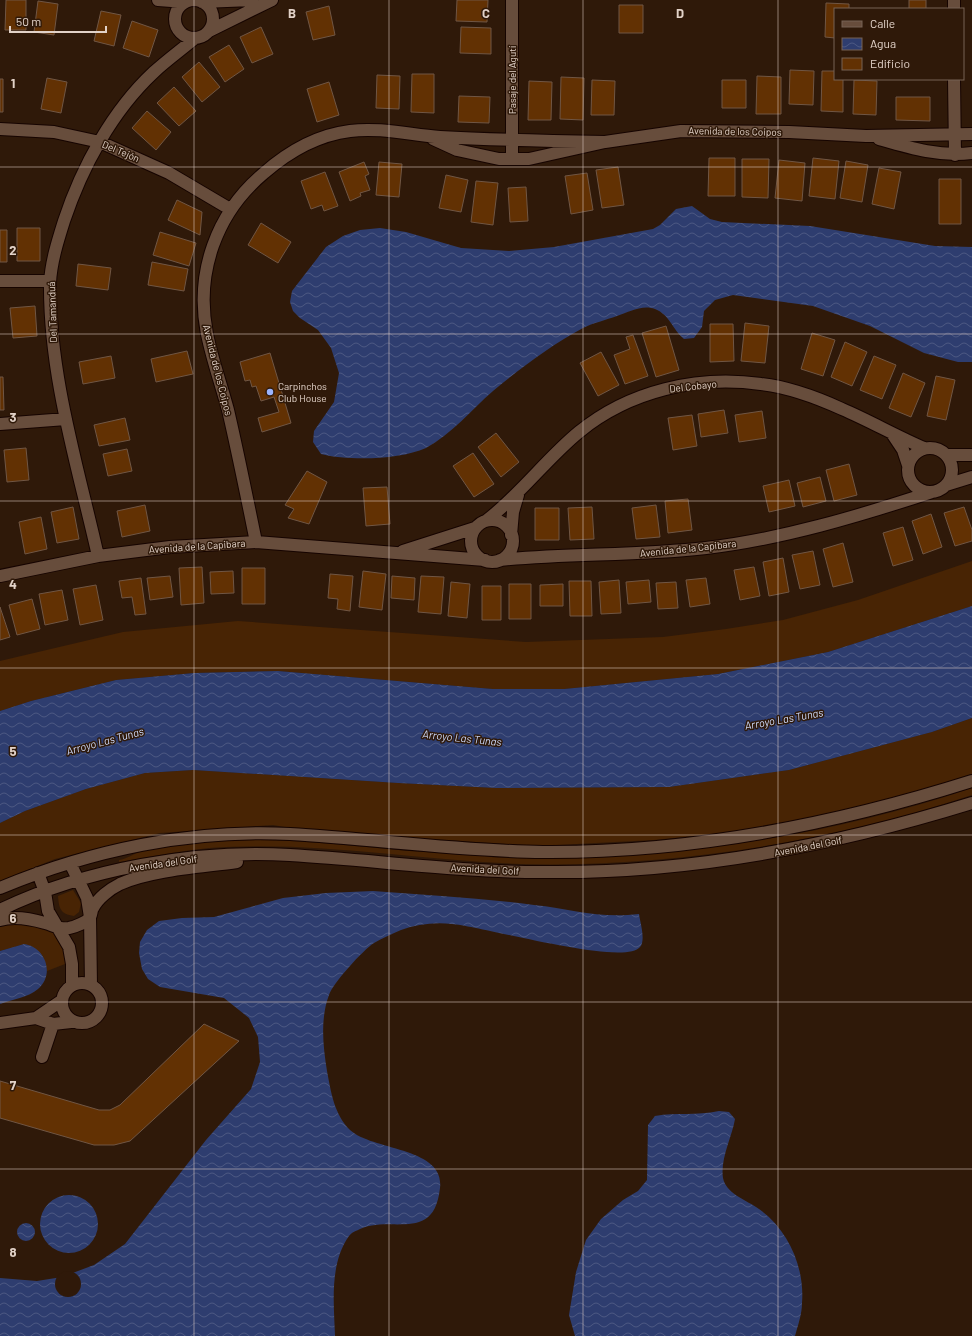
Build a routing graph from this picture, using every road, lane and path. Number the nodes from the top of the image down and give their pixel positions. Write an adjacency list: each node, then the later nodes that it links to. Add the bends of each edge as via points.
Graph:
1 (157, 0): 5 (street); 7 (street, via 168,6)
2 (252, 0): 6 (street)
3 (272, 0): 9 (street)
4 (512, 0): 18 (street, Pasaje del Agutí)
5 (186, 2): 6 (street); 7 (street)
6 (202, 2): 9 (street, via 213,15)
7 (175, 15): 8 (street)
8 (179, 31): 10 (street); 11 (street)
9 (209, 31): 10 (street)
10 (194, 39): 11 (street, Del Tamanduá)
11 (176, 54): 19 (street, Del Tamanduá, via 136,91)
12 (954, 80): 14 (street)
13 (0, 129): 19 (street, Del Tejón, via 54,132)
14 (954, 133): 15 (street, Avenida de los Coipos); 17 (street, Avenida de los Coipos); 22 (street)
15 (972, 134)
16 (426, 136): 18 (street, Avenida de los Coipos); 23 (street, Avenida de los Coipos, via 457,150 493,158); 24 (street, Avenida de los Coipos, via 375,130 351,131 314,141 273,165 254,181)
17 (866, 136): 20 (street, Avenida de los Coipos, via 681,131); 22 (street, Avenida de los Coipos, via 924,152)
18 (512, 141): 20 (street, Avenida de los Coipos); 23 (street, Pasaje del Agutí)
19 (100, 142): 24 (street, Del Tejón, via 169,173); 26 (street, Del Tamanduá, via 79,181 70,205 55,253)
20 (605, 142): 23 (street, Avenida de los Coipos, via 529,159)
21 (972, 154): 22 (street, Avenida de los Coipos)
22 (955, 155)
23 (512, 159)
24 (230, 209): 43 (street, Avenida de los Coipos, via 209,254 203,287 204,314 228,410)
25 (0, 281): 26 (street)
26 (50, 281): 27 (street, Del Tamanduá, via 54,346)
27 (66, 419): 28 (street); 45 (street, Del Tamanduá)
28 (0, 424)
29 (893, 435): 30 (street, Del Cobayo); 33 (street, Del Cobayo, via 904,450); 37 (street, Del Cobayo, via 842,408 777,386 739,382 673,387 647,393 592,422 578,432)
30 (924, 448): 31 (street, via 937,448); 33 (street, via 914,454)
31 (947, 455): 32 (street); 36 (street, via 951,460 952,474)
32 (972, 455)
33 (908, 465): 35 (street)
34 (972, 477): 36 (street, Avenida de la Capibara)
35 (911, 481): 38 (street, via 920,490); 39 (street)
36 (946, 485): 38 (street, Avenida de la Capibara)
37 (519, 492): 40 (street, Del Cobayo); 42 (street, Del Cobayo, via 513,512)
38 (932, 492): 39 (street, Avenida de la Capibara)
39 (892, 505): 46 (street, Avenida de la Capibara, via 834,522 706,548)
40 (487, 520): 41 (street, Avenida de la Capibara); 42 (street, via 505,524)
41 (475, 528): 44 (street, Avenida de la Capibara); 47 (street, via 471,540 472,547 475,553)
42 (512, 538): 46 (street); 48 (street, via 509,553)
43 (256, 542): 44 (street, Avenida de la Capibara); 45 (street, Avenida de la Capibara, via 170,547)
44 (396, 553): 47 (street, Avenida de la Capibara)
45 (98, 556): 49 (street, Avenida de la Capibara)
46 (528, 557): 48 (street, Avenida de la Capibara)
47 (485, 560): 48 (street, Avenida de la Capibara)
48 (500, 560)
49 (0, 576)
50 (972, 781): 53 (street, Avenida del Golf, via 907,802 835,820 696,844 543,852 289,834 241,834 187,838 117,849)
51 (972, 803): 52 (street, Avenida del Golf, via 912,822 840,840 706,863 654,868 543,872)
52 (288, 855): 55 (street, Avenida del Golf, via 242,854 190,858 115,870); 59 (street, via 138,876 104,894 93,908)
53 (70, 863): 54 (street, Avenida del Golf); 55 (street)
54 (38, 873): 56 (street, Avenida del Golf); 57 (street)
55 (78, 882): 57 (street, Avenida del Golf); 59 (street, via 86,898)
56 (0, 888)
57 (45, 892): 58 (street, Avenida del Golf); 61 (street, via 48,911)
58 (0, 910)
59 (90, 917): 61 (street, via 69,928); 63 (street)
60 (0, 920): 61 (street, via 22,918)
61 (56, 928): 62 (street, via 68,947 72,964)
62 (72, 985): 63 (street); 64 (street)
63 (91, 985): 66 (street, via 102,997 100,1013 88,1023)
64 (61, 1001): 65 (street); 66 (street, via 62,1009)
65 (36, 1018): 67 (street); 68 (street)
66 (71, 1022): 68 (street)
67 (0, 1023)
68 (53, 1024): 69 (street)
69 (42, 1057)

